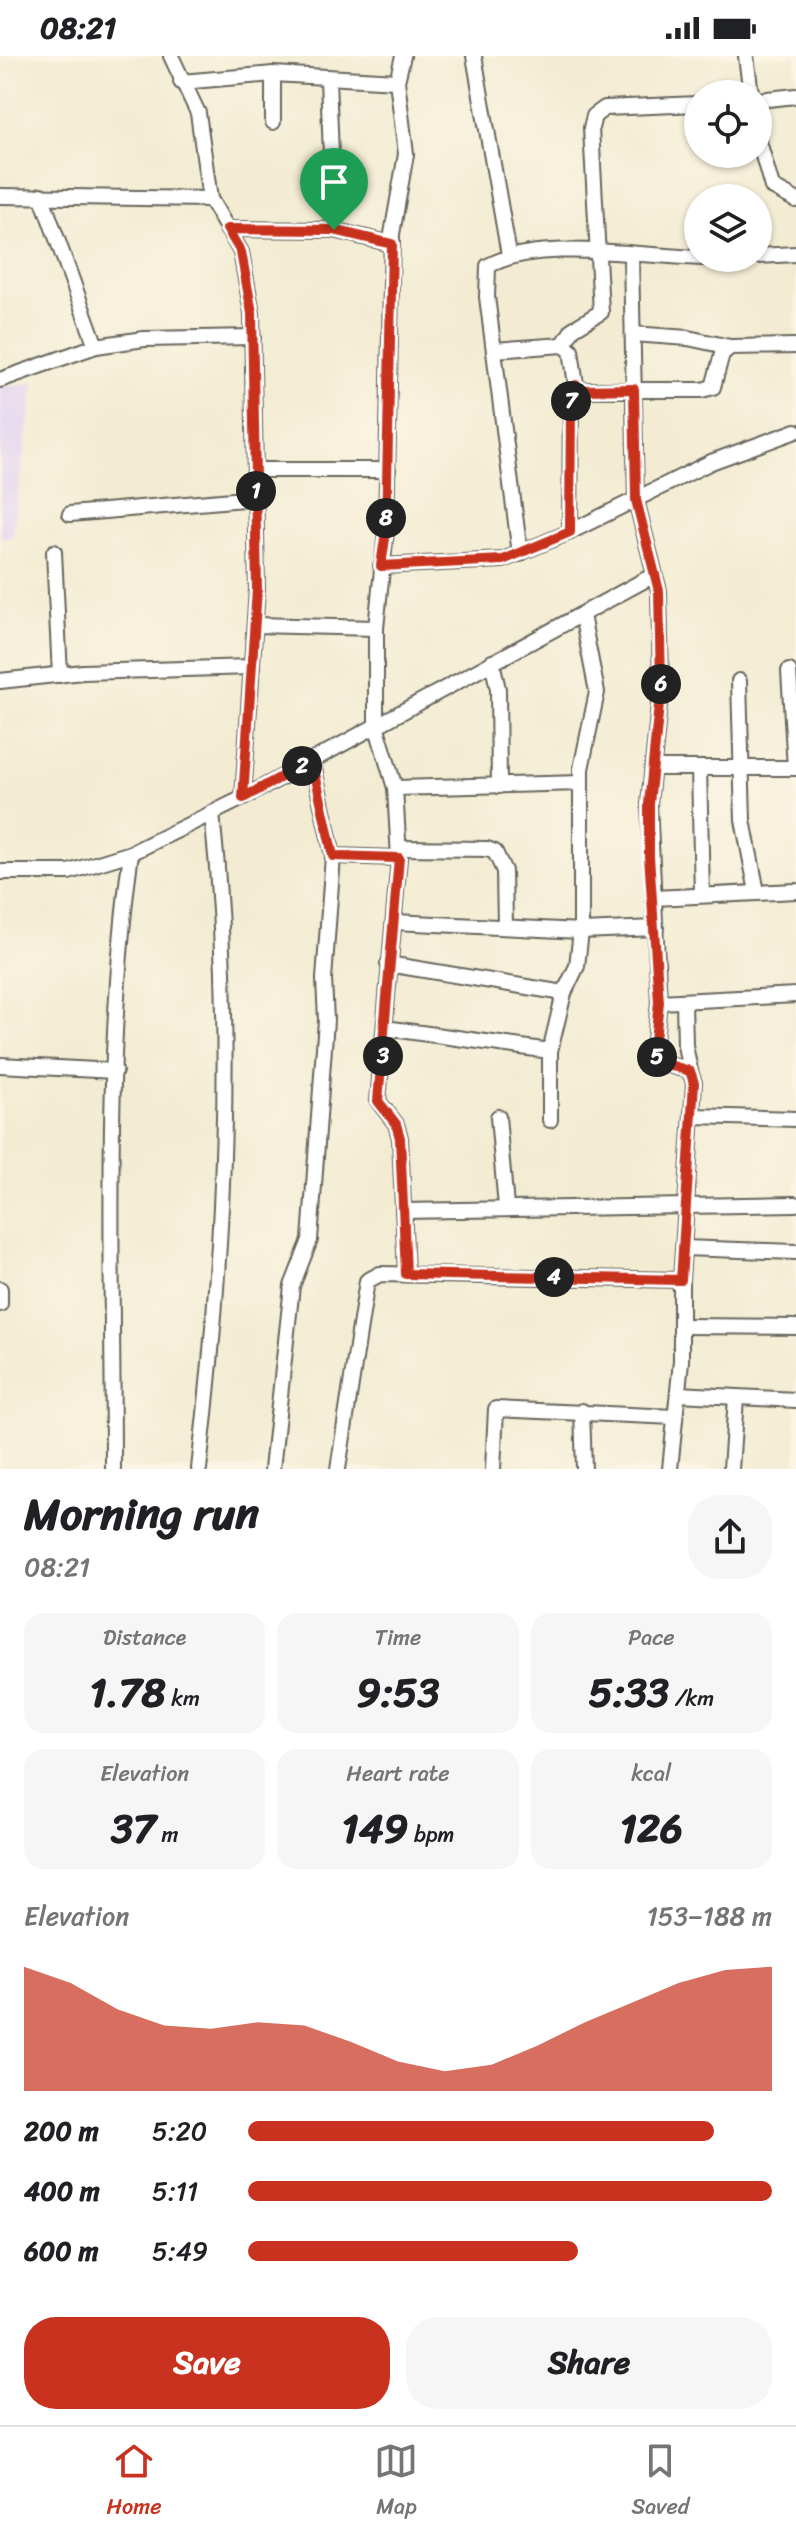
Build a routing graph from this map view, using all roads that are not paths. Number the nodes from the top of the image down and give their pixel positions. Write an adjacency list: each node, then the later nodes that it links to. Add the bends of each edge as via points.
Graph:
1 (171, 56): 9 (street)
2 (403, 56): 8 (street)
3 (474, 56): 24 (street)
4 (746, 56): 7 (street)
5 (273, 74): 6 (street); 9 (street); 13 (street)
6 (328, 79): 8 (street); 20 (street)
7 (749, 80)
8 (397, 81): 21 (street, via 406,154)
9 (181, 82): 17 (street, via 198,113)
10 (796, 96): 11 (street)
11 (772, 99)
12 (684, 105): 22 (street, via 605,108 594,116)
13 (273, 122)
14 (764, 168): 18 (street, via 772,187)
15 (41, 195): 16 (street); 17 (street); 31 (street)
16 (0, 196)
17 (210, 199): 19 (street)
18 (796, 200)
19 (227, 229): 20 (street); 29 (street, via 241,252)
20 (334, 230): 21 (street)
21 (392, 244): 40 (street)
22 (600, 254): 24 (street, via 564,250); 25 (street); 30 (street, via 601,312 573,329)
23 (796, 254): 26 (street)
24 (509, 255): 34 (street, via 488,266 486,277)
25 (631, 255): 27 (street); 28 (street)
26 (772, 255)
27 (684, 257)
28 (633, 334): 33 (street); 37 (street)
29 (253, 337): 31 (street, via 144,339); 39 (street)
30 (563, 345): 34 (street); 36 (street, via 571,350)
31 (96, 346): 35 (street)
32 (796, 346): 33 (street)
33 (730, 347): 37 (street, via 722,354 713,387)
34 (494, 350): 46 (street)
35 (0, 380)
36 (576, 385): 37 (street, via 583,390); 44 (street, via 571,403)
37 (634, 389): 42 (street)
38 (796, 431): 42 (street, via 711,462)
39 (255, 470): 40 (street); 41 (street)
40 (388, 470): 47 (street)
41 (256, 498): 43 (street); 50 (street)
42 (636, 500): 44 (street); 48 (street)
43 (70, 514)
44 (570, 532): 46 (street)
45 (54, 552): 55 (street)
46 (520, 554): 47 (street, via 470,564)
47 (381, 566): 51 (street)
48 (654, 575): 49 (street); 60 (street, via 661,685)
49 (582, 615): 52 (street); 64 (street, via 597,692)
50 (255, 625): 51 (street); 53 (street)
51 (376, 628): 58 (street)
52 (492, 662): 58 (street); 65 (street, via 498,689)
53 (252, 667): 55 (street); 67 (street)
54 (789, 671): 63 (street)
55 (60, 675): 56 (street)
56 (0, 681)
57 (739, 681): 62 (street)
58 (376, 725): 59 (street); 66 (street)
59 (312, 760): 67 (street); 71 (street)
60 (653, 768): 61 (street); 76 (street, via 649,817)
61 (699, 768): 62 (street); 75 (street)
62 (743, 768): 63 (street); 74 (street, via 743,820)
63 (796, 768)
64 (581, 783): 65 (street); 80 (street)
65 (499, 786): 66 (street)
66 (395, 788): 70 (street)
67 (243, 798): 68 (street)
68 (212, 813): 69 (street); 113 (street, via 226,1019 217,1282)
69 (131, 853): 72 (street, via 69,872); 89 (street)
70 (399, 853): 71 (street); 77 (street); 78 (street, via 495,852 504,871)
71 (333, 856): 114 (street, via 314,1210 305,1258 292,1286)
72 (0, 872)
73 (796, 891): 74 (street)
74 (757, 892): 75 (street)
75 (702, 895): 76 (street)
76 (654, 898): 79 (street)
77 (394, 922): 78 (street); 81 (street)
78 (505, 927): 80 (street)
79 (656, 928): 80 (street); 85 (street)
80 (581, 931): 82 (street, via 577,966)
81 (388, 964): 82 (street); 86 (street)
82 (564, 993): 87 (street)
83 (796, 995): 84 (street)
84 (684, 1001): 85 (street); 90 (street)
85 (659, 1002): 90 (street, via 658,1058)
86 (385, 1028): 87 (street); 98 (street, via 378,1101 400,1138)
87 (550, 1051): 94 (street)
88 (0, 1065): 89 (street)
89 (115, 1071): 112 (street)
90 (690, 1071): 91 (street)
91 (694, 1116): 93 (street); 96 (street)
92 (498, 1117): 97 (street)
93 (796, 1119)
94 (550, 1120)
95 (796, 1204): 96 (street)
96 (688, 1205): 97 (street); 99 (street)
97 (506, 1207): 98 (street)
98 (403, 1211): 101 (street)
99 (684, 1248): 100 (street); 102 (street)
100 (796, 1252)
101 (406, 1274): 102 (street); 115 (street, via 380,1274 367,1281)
102 (681, 1280): 105 (street)
103 (0, 1289): 104 (street)
104 (0, 1304)
105 (684, 1326): 106 (street); 107 (street)
106 (796, 1327)
107 (678, 1394): 108 (street); 111 (street)
108 (736, 1398): 109 (street); 119 (street)
109 (796, 1400)
110 (582, 1411): 111 (street); 116 (street, via 496,1409); 117 (street)
111 (675, 1417): 118 (street)
112 (113, 1469)
113 (199, 1469)
114 (272, 1469)
115 (338, 1469)
116 (493, 1469)
117 (584, 1469)
118 (670, 1469)
119 (731, 1469)

